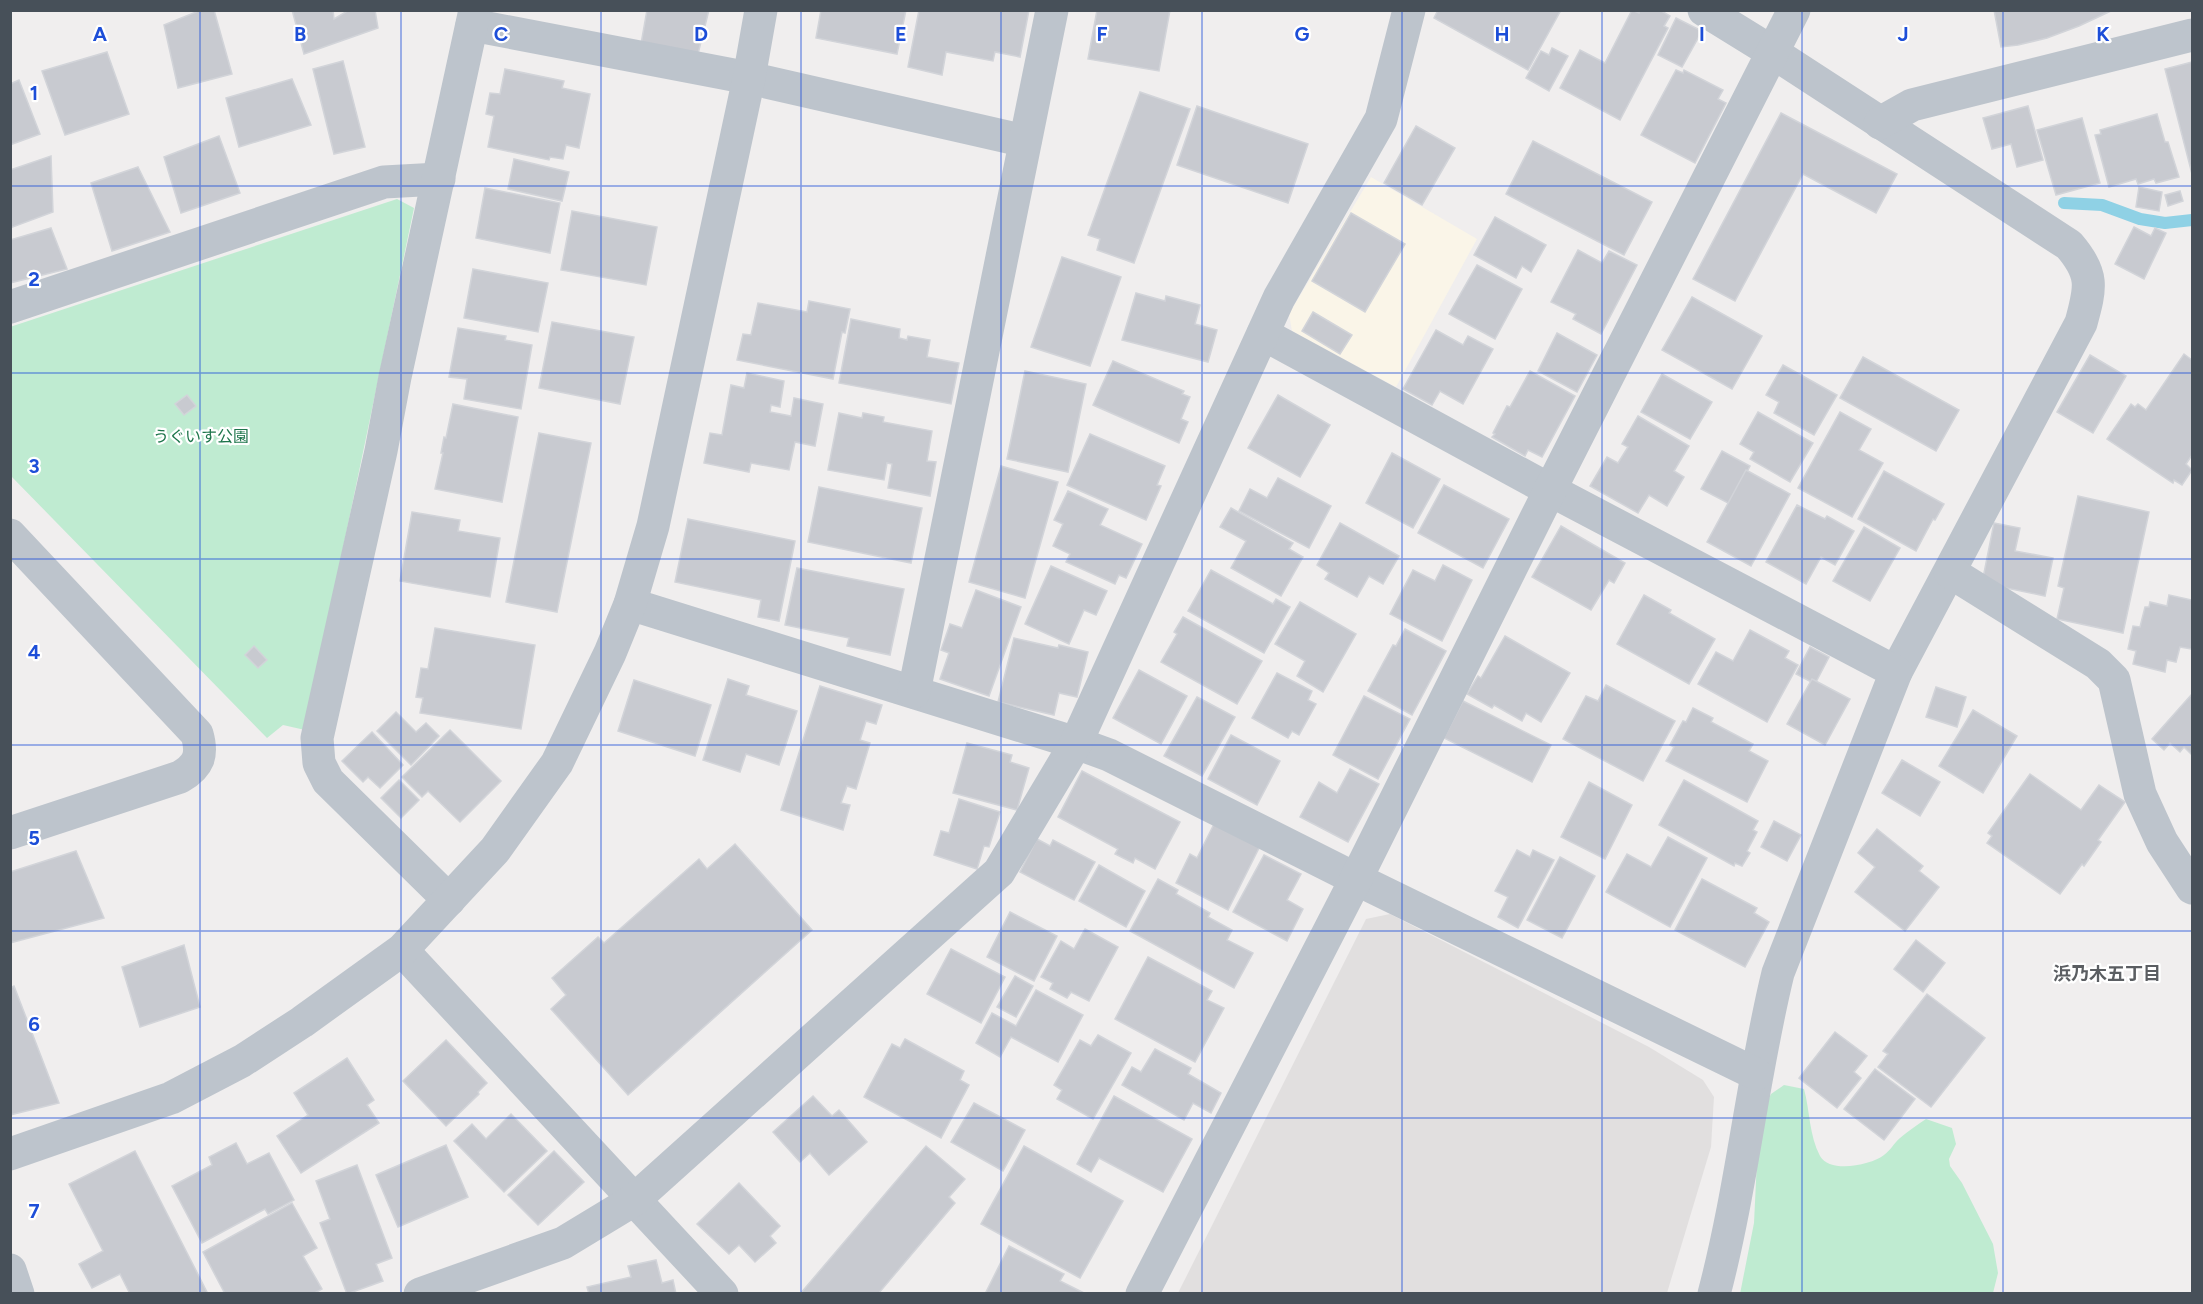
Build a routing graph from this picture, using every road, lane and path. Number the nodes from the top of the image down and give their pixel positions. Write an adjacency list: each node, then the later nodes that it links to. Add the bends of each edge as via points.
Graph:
1 (761, 10): 9 (street)
2 (1052, 10): 11 (street)
3 (1409, 10): 14 (street, via 1381,119 1279,298)
4 (1704, 10): 8 (street)
5 (1794, 10): 8 (street)
6 (473, 18): 9 (street); 12 (street)
7 (2193, 35): 10 (street, via 1912,105)
8 (1772, 52): 10 (street); 15 (street)
9 (749, 78): 11 (street); 18 (street, via 653,526)
10 (1880, 123): 17 (street, via 2069,245 2087,270 2087,300 2081,323)
11 (1025, 141): 20 (street)
12 (439, 179): 13 (street, via 384,182); 25 (street, via 317,738 319,762 328,781)
13 (10, 307)
14 (1263, 334): 15 (street); 21 (street)
15 (1550, 490): 19 (street); 23 (street)
16 (10, 535): 22 (street, via 197,734 201,746 200,759 180,777)
17 (1950, 572): 19 (street); 24 (street, via 2098,664 2114,680 2140,794 2162,842)
18 (630, 604): 20 (street); 25 (street, via 557,763 495,850)
19 (1896, 672): 27 (street, via 1778,973)
20 (914, 692): 21 (street)
21 (1076, 743): 23 (street, via 1109,755); 29 (street, via 999,872)
22 (10, 833)
23 (1356, 879): 27 (street); 34 (street)
24 (2193, 888)
25 (449, 900): 26 (street)
26 (402, 950): 28 (street, via 242,1061 171,1098); 29 (street)
27 (1756, 1074): 35 (street, via 1729,1238)
28 (10, 1154)
29 (634, 1200): 32 (street, via 563,1243); 33 (street)
30 (10, 1270): 31 (street)
31 (18, 1293)
32 (420, 1293)
33 (722, 1293)
34 (1142, 1293)
35 (1714, 1293)

